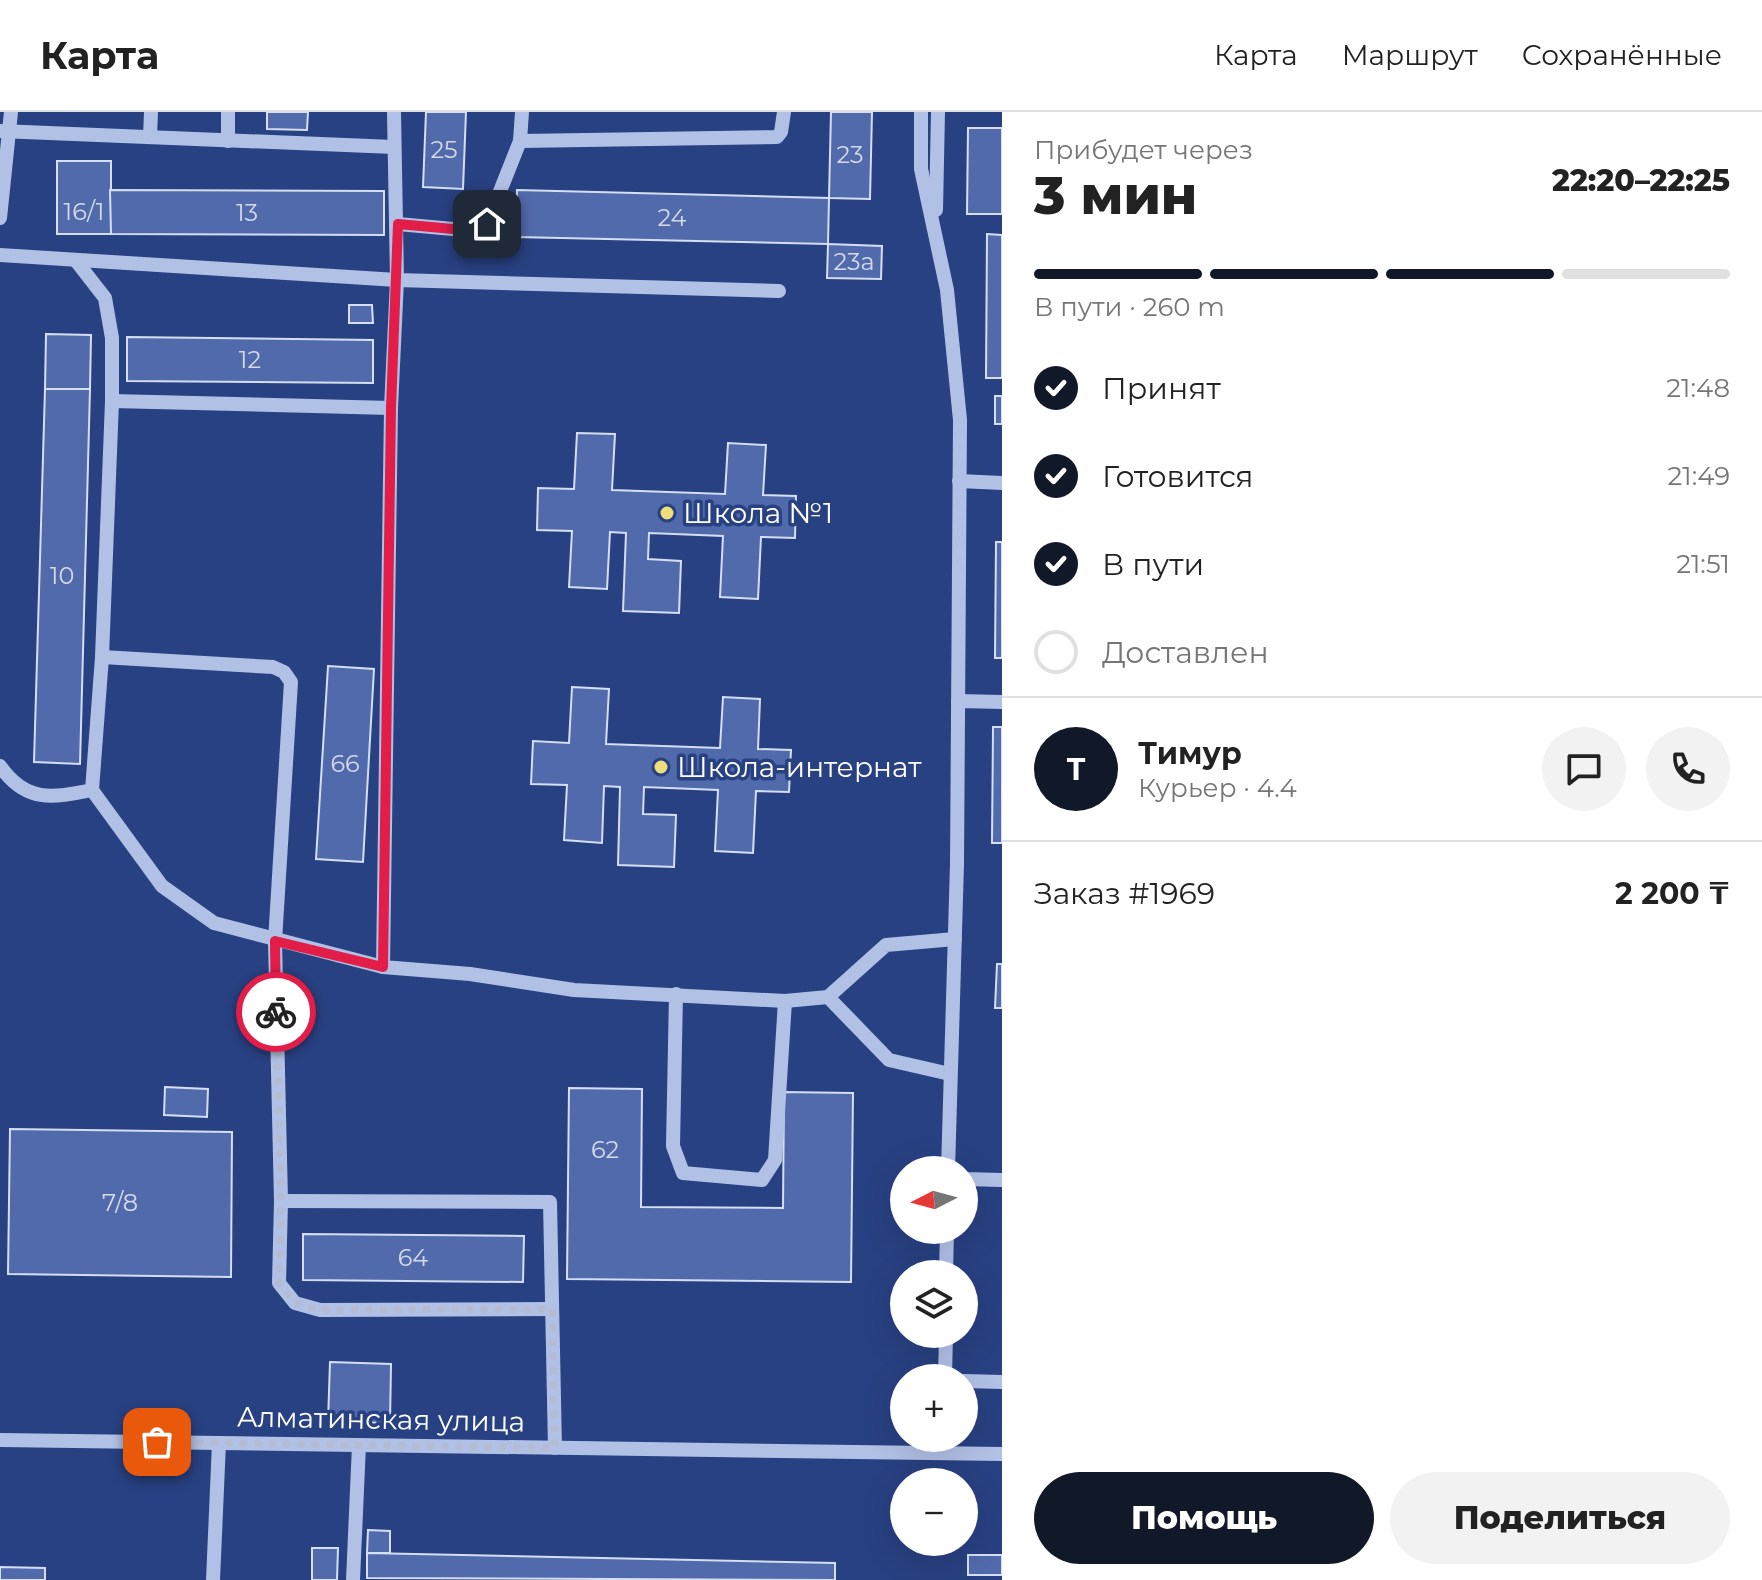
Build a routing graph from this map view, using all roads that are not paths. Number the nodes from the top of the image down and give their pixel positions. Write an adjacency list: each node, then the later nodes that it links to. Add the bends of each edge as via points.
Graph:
1 (11, 112): 9 (street)
2 (151, 112): 10 (street)
3 (228, 112): 11 (street)
4 (394, 112): 13 (street)
5 (522, 112): 12 (street)
6 (784, 112): 12 (street, via 777,137)
7 (921, 112): 16 (street, via 921,169)
8 (938, 112): 16 (street)
9 (5, 132): 10 (street); 14 (street)
10 (150, 137): 11 (street)
11 (228, 141): 13 (street)
12 (520, 141): 15 (street, via 482,229)
13 (394, 147): 15 (street)
14 (0, 218)
15 (398, 224): 19 (street)
16 (935, 227): 23 (street, via 960,420)
17 (0, 255): 18 (street)
18 (77, 262): 19 (street); 21 (street, via 105,298 112,338)
19 (397, 280): 20 (street); 22 (street)
20 (779, 291)
21 (112, 401): 22 (street); 25 (street)
22 (391, 408): 32 (street)
23 (959, 481): 24 (street); 26 (street)
24 (1002, 483)
25 (102, 657): 29 (street); 31 (street, via 273,667 291,682)
26 (958, 701): 27 (street); 30 (street)
27 (1002, 702)
28 (0, 766): 29 (street, via 11,782 35,794 60,797)
29 (92, 790): 31 (street, via 162,886 214,923)
30 (955, 939): 34 (street, via 886,945); 36 (street)
31 (275, 941): 32 (street); 40 (street)
32 (383, 967): 33 (street, via 574,990)
33 (676, 994): 35 (street); 35 (street, via 673,1146 683,1173 762,1180 775,1160)
34 (828, 997): 35 (street); 36 (street, via 889,1060)
35 (785, 1001)
36 (950, 1074): 37 (street)
37 (948, 1156)
38 (978, 1179): 39 (street)
39 (1002, 1180)
40 (281, 1201): 41 (street, via 279,1283 295,1303 320,1310); 41 (street, via 550,1202)
41 (552, 1309): 48 (street)
42 (978, 1381): 43 (street)
43 (1002, 1382)
44 (0, 1440): 45 (street, Алматинская улица)
45 (219, 1443): 46 (street, Алматинская улица); 51 (street)
46 (359, 1445): 48 (street, Алматинская улица); 52 (street)
47 (890, 1446): 48 (street, Алматинская улица)
48 (555, 1448)
49 (978, 1451): 50 (street, Алматинская улица)
50 (1002, 1454)
51 (213, 1580)
52 (353, 1580)

